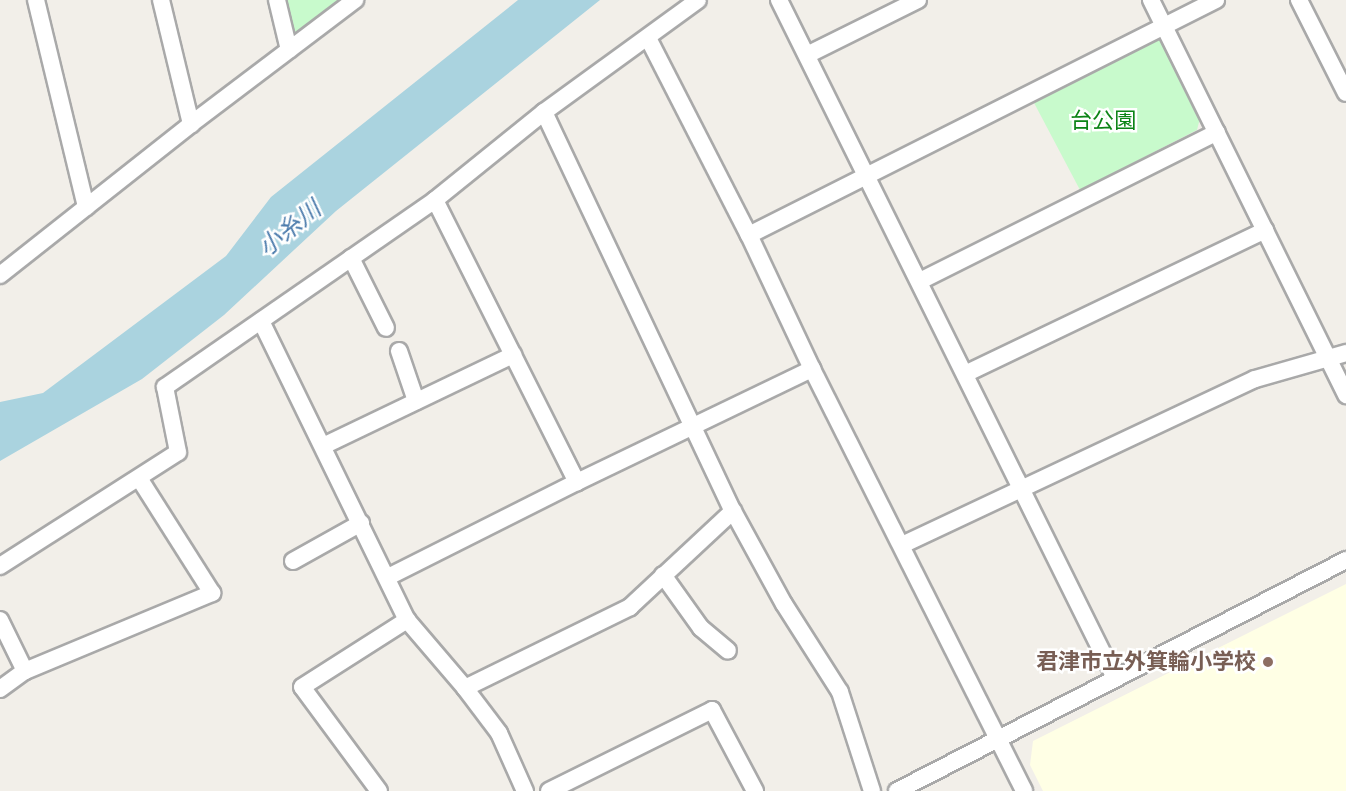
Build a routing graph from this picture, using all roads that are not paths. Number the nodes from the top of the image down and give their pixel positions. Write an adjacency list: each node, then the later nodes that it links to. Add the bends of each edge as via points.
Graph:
1 (36, 0): 21 (street)
2 (161, 0): 17 (street)
3 (277, 0): 13 (street)
4 (355, 0): 13 (street)
5 (698, 0): 12 (street)
6 (779, 0): 14 (street)
7 (918, 0): 14 (street)
8 (1151, 0): 11 (street)
9 (1216, 0): 11 (street)
10 (1299, 0): 15 (street)
11 (1164, 26): 18 (street); 19 (street)
12 (648, 38): 16 (street); 23 (street)
13 (289, 50): 17 (street)
14 (807, 56): 19 (street)
15 (1346, 93)
16 (544, 112): 20 (street); 37 (street)
17 (190, 124): 21 (street)
18 (1216, 132): 22 (street); 26 (street)
19 (867, 176): 23 (street); 26 (street)
20 (435, 200): 24 (street); 31 (street)
21 (86, 207): 25 (street)
22 (1265, 230): 32 (street); 34 (street)
23 (749, 235): 33 (street)
24 (351, 258): 27 (street); 28 (street)
25 (0, 275)
26 (920, 281): 34 (street)
27 (261, 321): 38 (street); 39 (street, via 165,387 178,452)
28 (386, 328)
29 (399, 351): 36 (street)
30 (1346, 353): 32 (street)
31 (513, 355): 36 (street); 40 (street)
32 (1328, 358): 35 (street); 41 (street, via 1255,379)
33 (812, 369): 37 (street); 44 (street)
34 (966, 374): 41 (street)
35 (1346, 395)
36 (416, 401): 38 (street)
37 (694, 425): 40 (street); 42 (street)
38 (323, 446): 43 (street)
39 (139, 478): 47 (street); 53 (street, via 212,593)
40 (577, 482): 49 (street)
41 (1022, 489): 44 (street); 54 (street)
42 (733, 511): 48 (street); 62 (street, via 784,604 840,692)
43 (361, 523): 46 (street); 49 (street)
44 (902, 545): 57 (street)
45 (1346, 560): 54 (street)
46 (293, 561)
47 (0, 566)
48 (663, 575): 52 (street, via 700,628); 55 (street, via 630,607)
49 (388, 577): 51 (street)
50 (0, 620): 53 (street)
51 (407, 620): 55 (street); 58 (street, via 302,687)
52 (728, 651)
53 (26, 671): 56 (street)
54 (1115, 678): 57 (street)
55 (465, 688): 59 (street, via 499,733)
56 (0, 689)
57 (998, 738): 63 (street); 64 (street)
58 (379, 791)
59 (525, 791)
60 (549, 791): 61 (street, via 712,710)
61 (755, 791)
62 (872, 791)
63 (897, 791)
64 (1024, 791)

